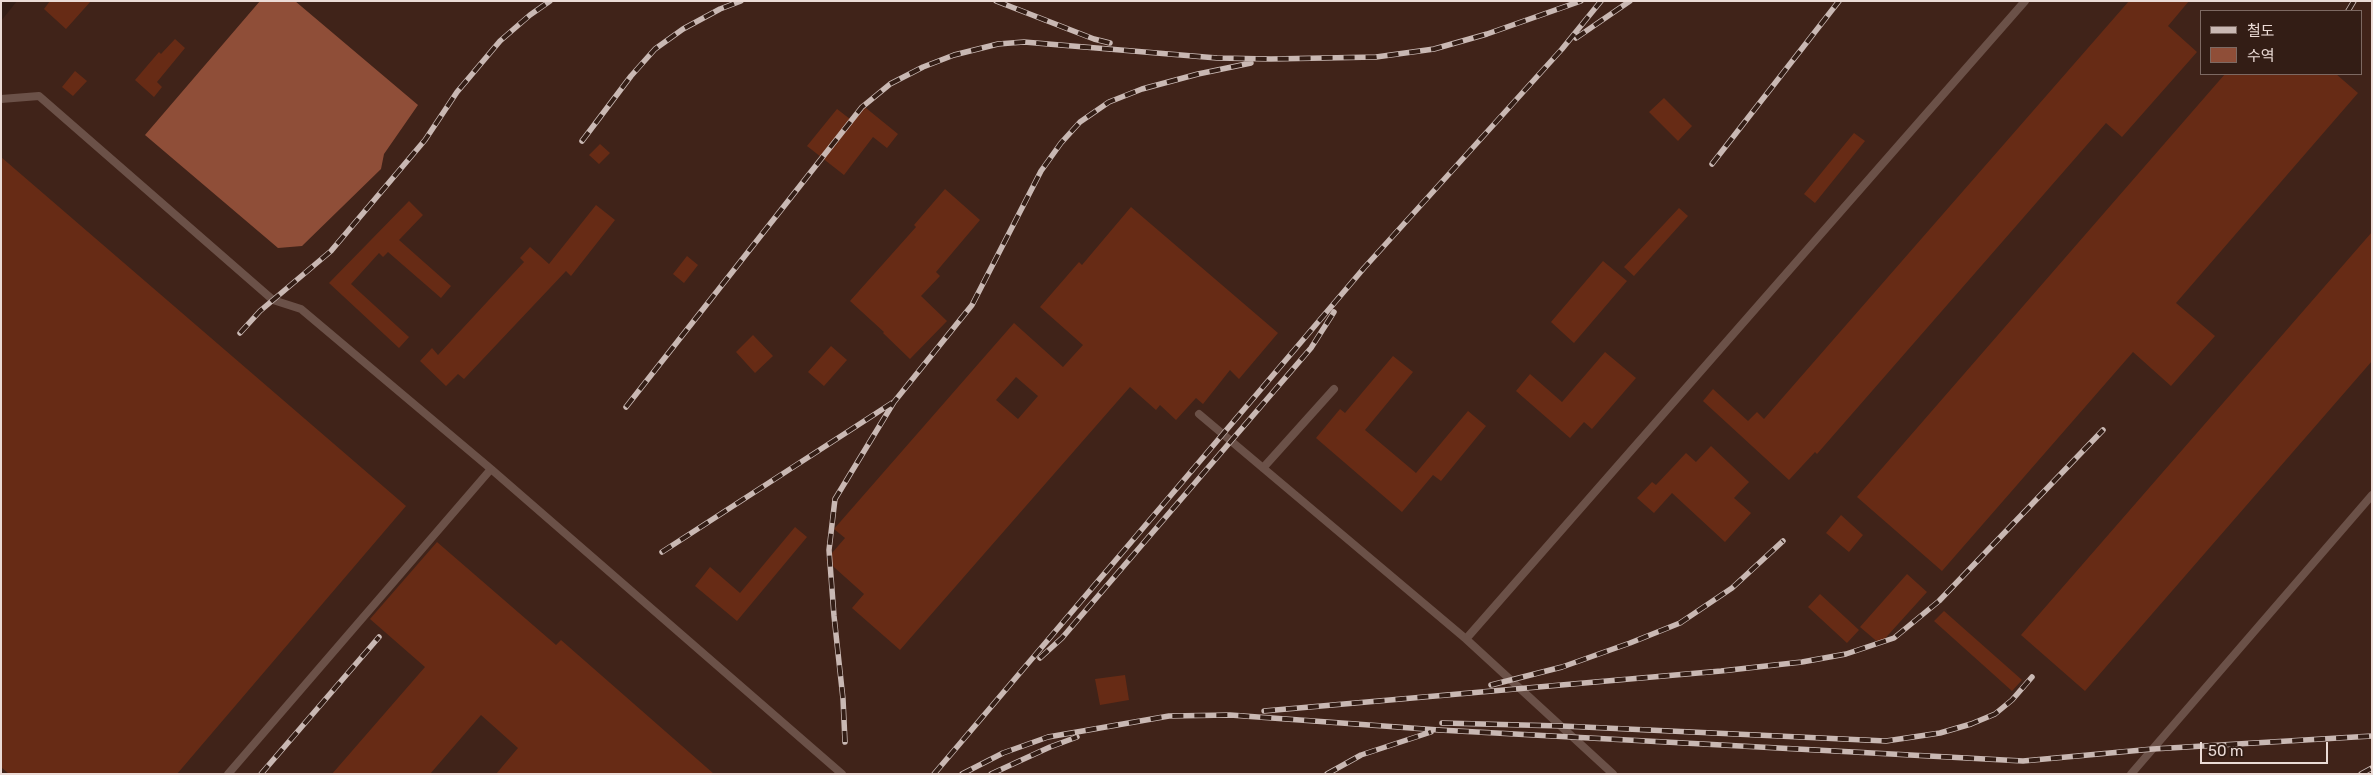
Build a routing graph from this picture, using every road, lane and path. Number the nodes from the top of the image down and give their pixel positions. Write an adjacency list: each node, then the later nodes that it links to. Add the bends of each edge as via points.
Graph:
1 (2025, 1): 8 (lane)
2 (1, 99): 6 (lane, via 39,96 273,300 301,309)
3 (1334, 389): 5 (lane)
4 (1199, 414): 5 (lane)
5 (1263, 468): 8 (lane)
6 (490, 469): 9 (lane); 10 (lane)
7 (2372, 495): 12 (lane)
8 (1466, 639): 11 (lane)
9 (228, 774)
10 (842, 774)
11 (1613, 774)
12 (2131, 774)

